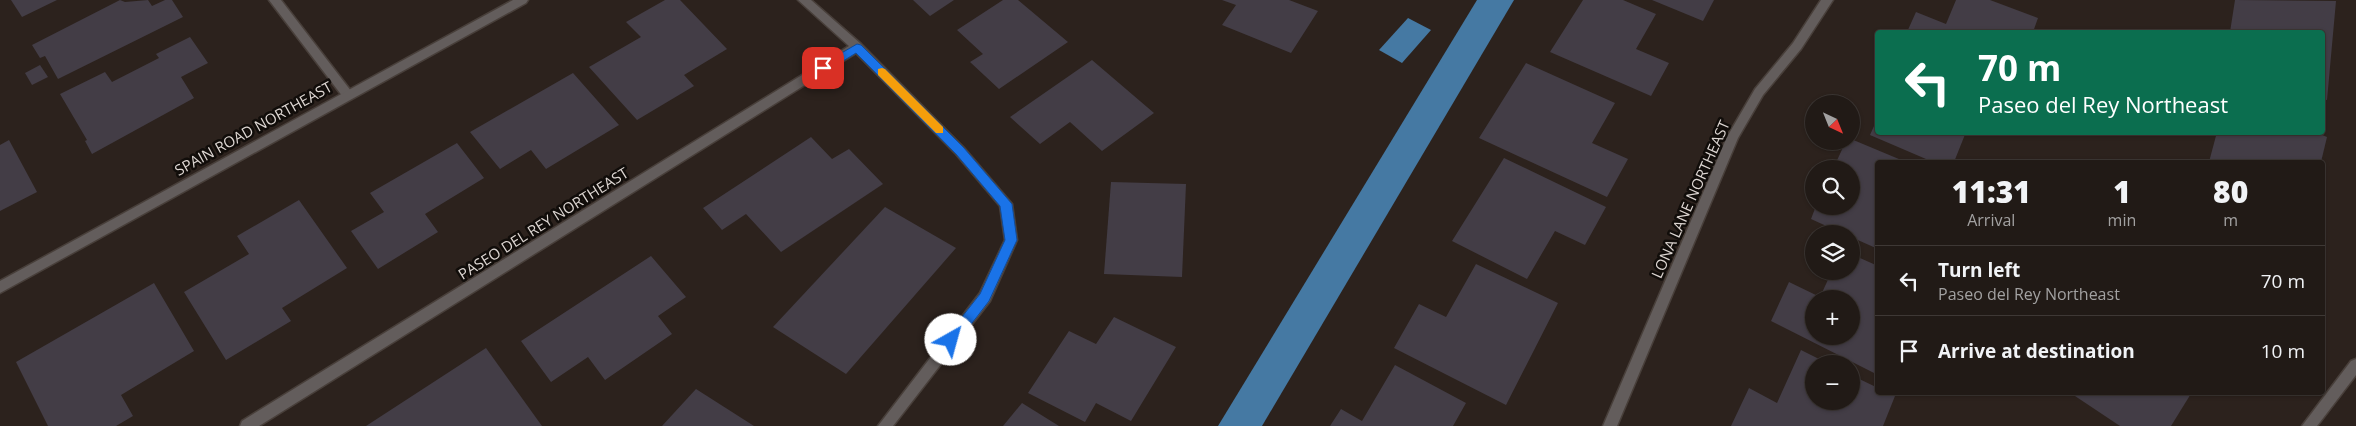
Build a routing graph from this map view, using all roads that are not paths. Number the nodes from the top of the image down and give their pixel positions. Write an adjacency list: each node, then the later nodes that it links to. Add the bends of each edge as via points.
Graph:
1 (275, 0): 6 (street)
2 (522, 0): 6 (street, SPAIN ROAD NORTHEAST)
3 (804, 0): 5 (street)
4 (1827, 0): 11 (street, LONA LANE NORTHEAST, via 1797,46 1759,92 1733,137)
5 (857, 48): 9 (street, PASEO DEL REY NORTHEAST); 10 (street, via 960,151 1006,204 1011,240 985,297)
6 (347, 94): 7 (street, SPAIN ROAD NORTHEAST)
7 (0, 287)
8 (2356, 365): 12 (street)
9 (247, 426)
10 (885, 426)
11 (1610, 426)
12 (2309, 426)

